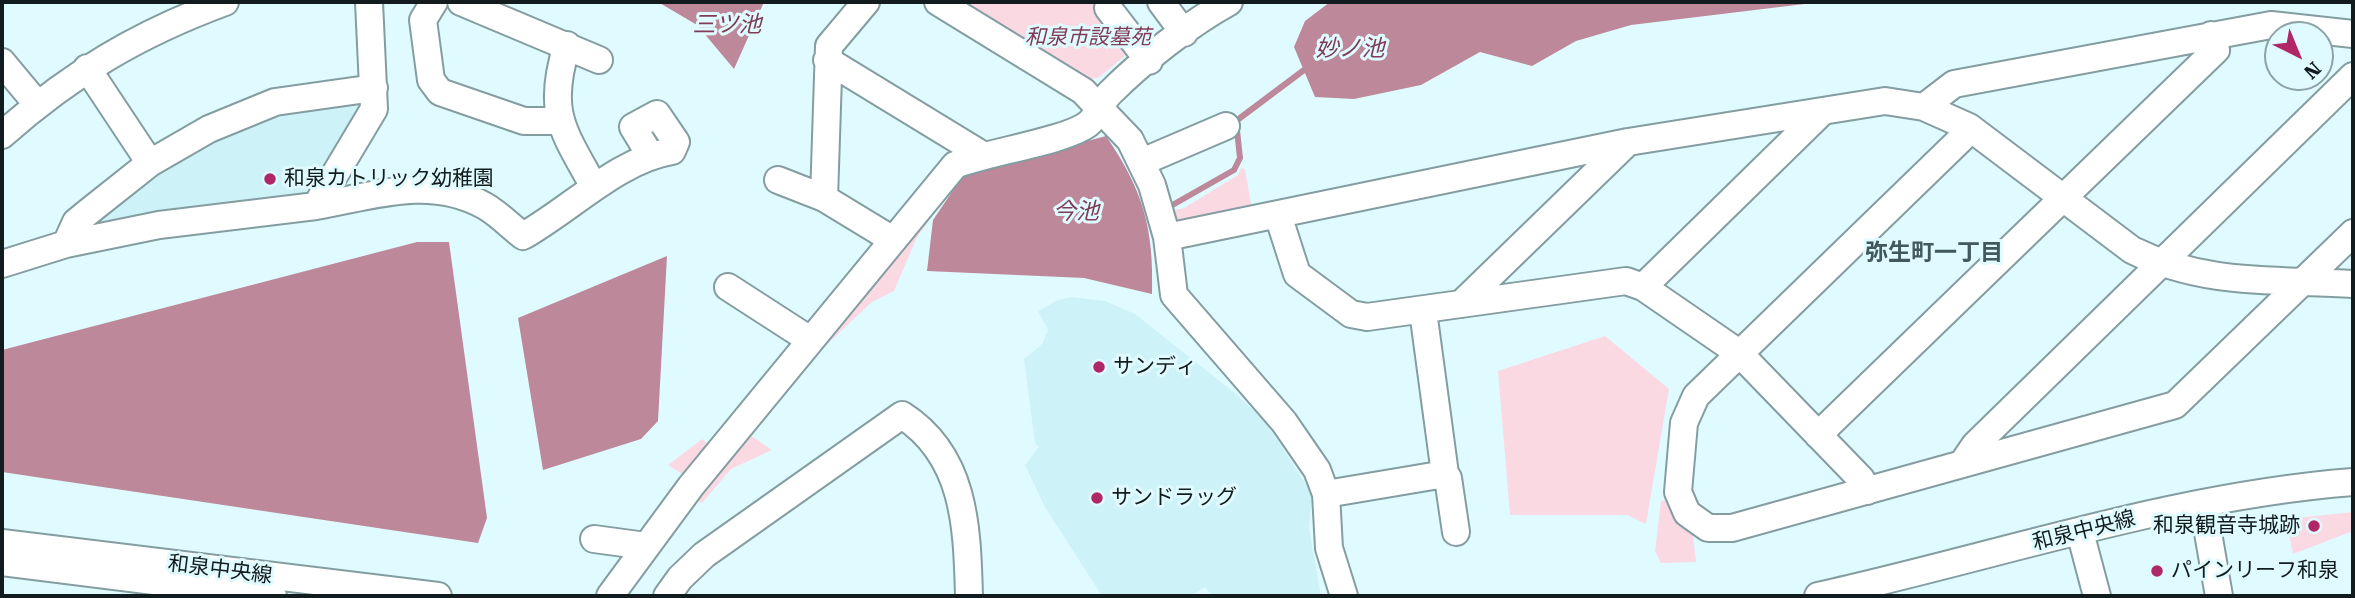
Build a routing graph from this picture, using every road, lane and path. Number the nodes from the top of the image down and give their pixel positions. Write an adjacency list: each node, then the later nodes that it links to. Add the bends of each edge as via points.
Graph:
1 (225, 2): 18 (street, via 166,24)
2 (369, 2): 20 (street)
3 (434, 2): 25 (street, via 423,20 435,101 524,121)
4 (461, 2): 13 (street)
5 (866, 2): 15 (street, via 829,46)
6 (937, 2): 22 (street, via 1083,91)
7 (1161, 2): 10 (street)
8 (1229, 2): 10 (street)
9 (1108, 8): 16 (street)
10 (1184, 33): 16 (street)
11 (2353, 34): 12 (street, via 2271,25)
12 (2211, 35): 23 (street, via 1954,84); 37 (street, via 2216,50)
13 (567, 46): 14 (street); 25 (street, via 557,77)
14 (599, 60)
15 (827, 60): 30 (street); 36 (street)
16 (1149, 61): 22 (street)
17 (2, 62): 21 (street)
18 (86, 68): 21 (street); 33 (street)
19 (2353, 76): 45 (street)
20 (374, 88): 33 (street, via 275,102 209,129); 38 (street, via 374,108)
21 (37, 104): 28 (street)
22 (1099, 106): 30 (street, via 1090,122 1074,131); 32 (street, via 1130,140)
23 (1924, 107): 24 (street, via 1885,101); 27 (street)
24 (1823, 111): 29 (street); 48 (street)
25 (559, 121): 35 (street)
26 (1226, 126): 32 (street)
27 (1969, 127): 37 (street); 53 (street)
28 (2, 135)
29 (1628, 142): 39 (street); 50 (street)
30 (981, 154): 42 (street, via 955,165)
31 (650, 155): 35 (street)
32 (1142, 162): 41 (street)
33 (150, 163): 43 (street, via 76,222)
34 (778, 180): 36 (street)
35 (594, 187): 38 (street, via 523,236 486,207 427,187)
36 (824, 198): 42 (street)
37 (2064, 200): 45 (street, via 2132,250); 54 (street)
38 (316, 206): 43 (street, via 159,225)
39 (1279, 215): 41 (street); 51 (street, via 1297,274 1351,314 1367,317)
40 (2353, 233): 46 (street)
41 (1167, 237): 59 (street, via 1174,295 1284,422 1317,470)
42 (893, 240): 52 (street)
43 (66, 244): 44 (street)
44 (2, 264)
45 (2160, 264): 46 (street, via 2216,278); 55 (street, via 1975,445)
46 (2303, 281): 47 (street); 55 (street, via 2175,405)
47 (2353, 284)
48 (1643, 286): 50 (street, via 1626,281); 53 (street)
49 (728, 287): 52 (street)
50 (1461, 304): 51 (street)
51 (1423, 311): 56 (street)
52 (810, 340): 65 (street)
53 (1739, 353): 54 (street); 58 (street, via 1696,396 1685,423 1678,492 1687,513 1708,528 1732,528)
54 (1818, 435): 58 (street)
55 (1962, 464): 58 (street)
56 (1445, 474): 59 (street); 61 (street)
57 (2353, 482): 60 (street, 和泉中央線)
58 (1867, 491)
59 (1326, 494): 72 (street, via 1329,548)
60 (2203, 504): 62 (street, 和泉中央線); 75 (street)
61 (1456, 532)
62 (2080, 532): 73 (street, 和泉中央線); 74 (street)
63 (594, 539): 65 (street)
64 (2, 543): 68 (street, 和泉中央線)
65 (646, 546): 69 (street)
66 (2, 562): 67 (street, 和泉中央線)
67 (273, 596)
68 (438, 596)
69 (610, 596)
70 (667, 596): 71 (street, via 704,555 902,415 937,445 950,468 966,519)
71 (969, 596)
72 (1344, 596)
73 (1818, 596)
74 (2097, 596)
75 (2218, 596)

